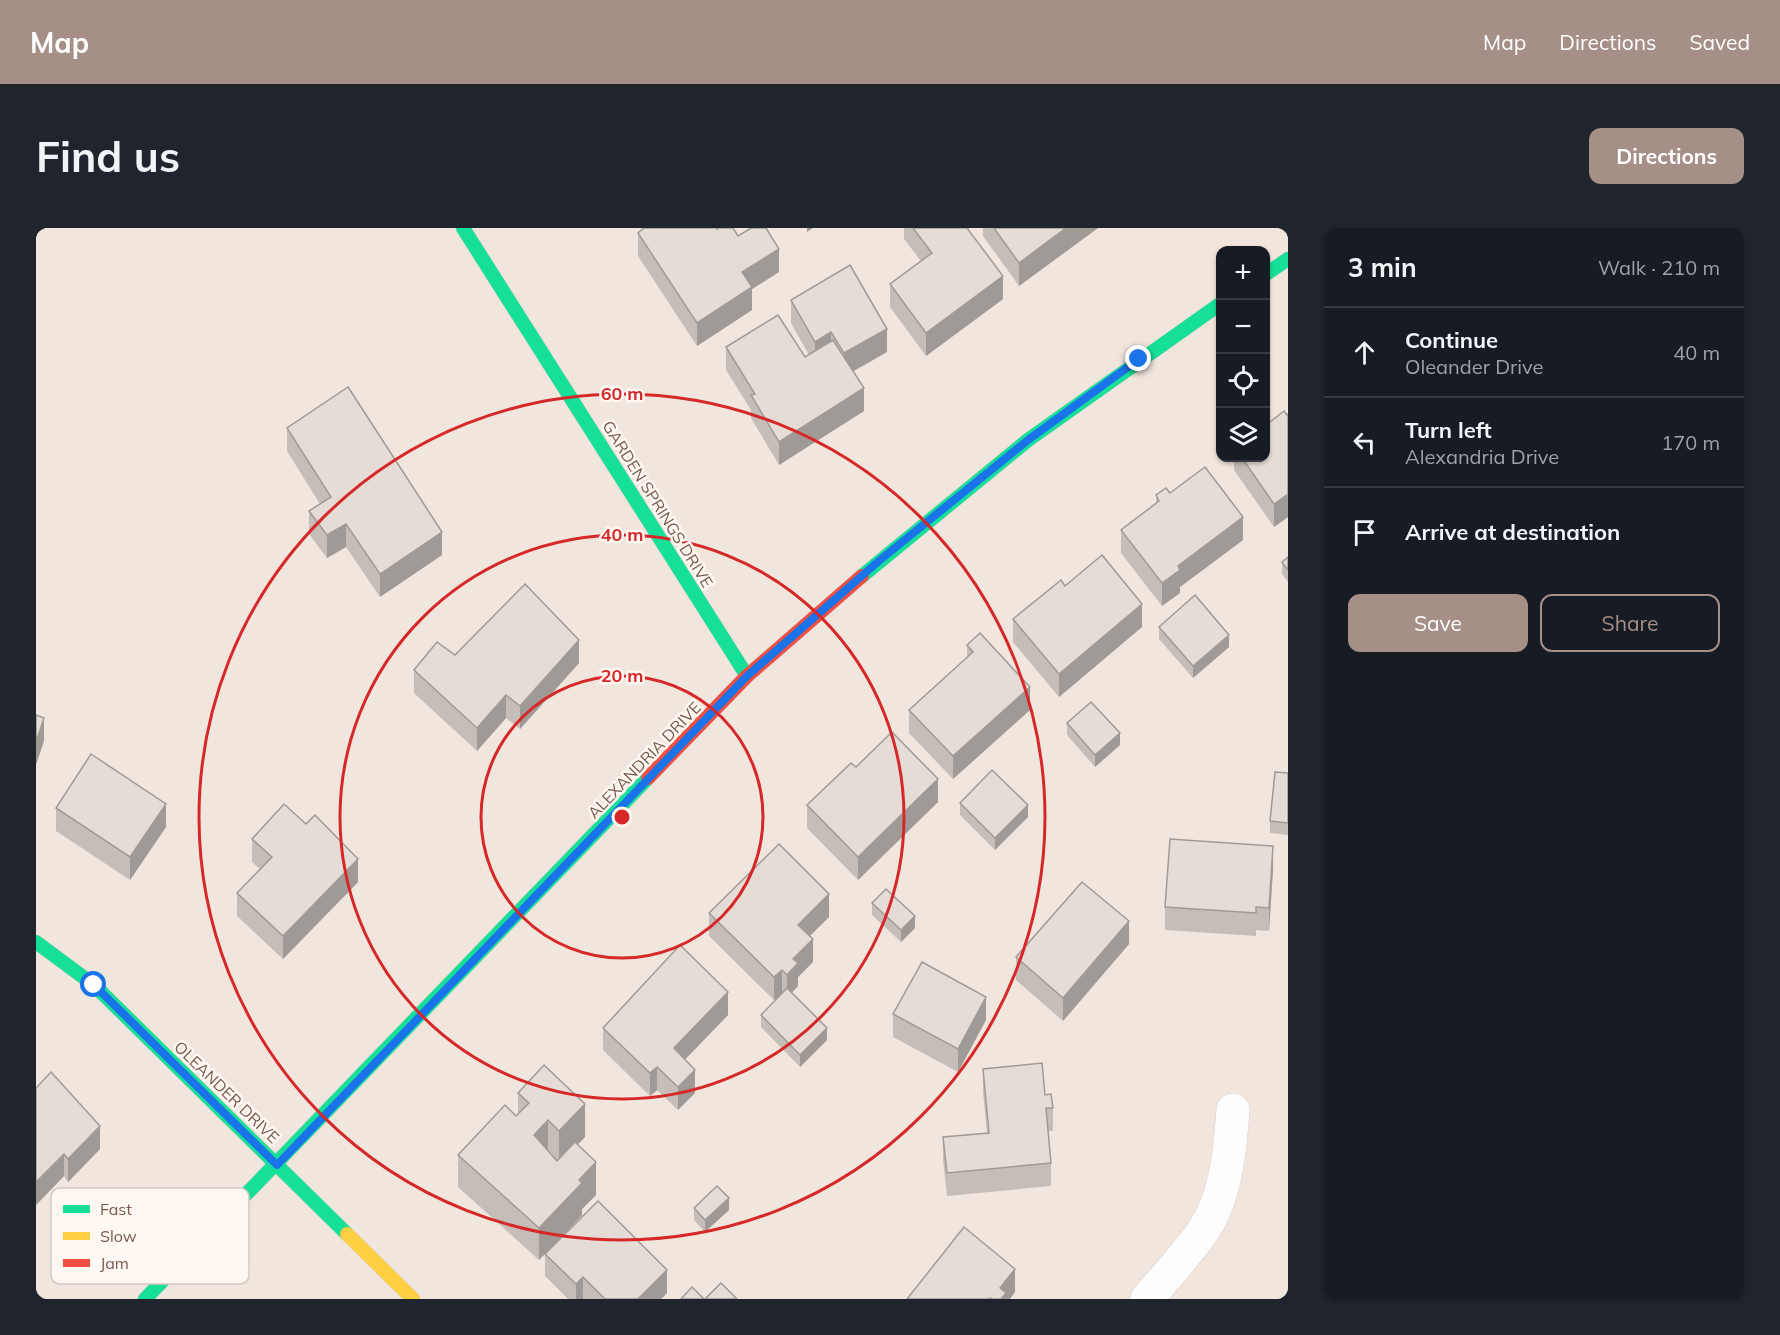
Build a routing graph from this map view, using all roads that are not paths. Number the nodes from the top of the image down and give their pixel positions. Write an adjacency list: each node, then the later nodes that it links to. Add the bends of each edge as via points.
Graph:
1 (464, 228): 5 (street, GARDEN SPRINGS DRIVE)
2 (1288, 259): 3 (street)
3 (1270, 271)
4 (1216, 307): 5 (street, ALEXANDRIA DRIVE, via 1028,440 880,560)
5 (747, 676): 8 (street, ALEXANDRIA DRIVE)
6 (36, 942): 8 (street, OLEANDER DRIVE, via 94,985)
7 (1233, 1110): 13 (street, via 1230,1151 1220,1195 1202,1233)
8 (277, 1165): 9 (street, ALEXANDRIA DRIVE); 12 (street, OLEANDER DRIVE)
9 (249, 1193)
10 (160, 1284): 11 (street, ALEXANDRIA DRIVE)
11 (145, 1299)
12 (413, 1299)
13 (1147, 1299)

